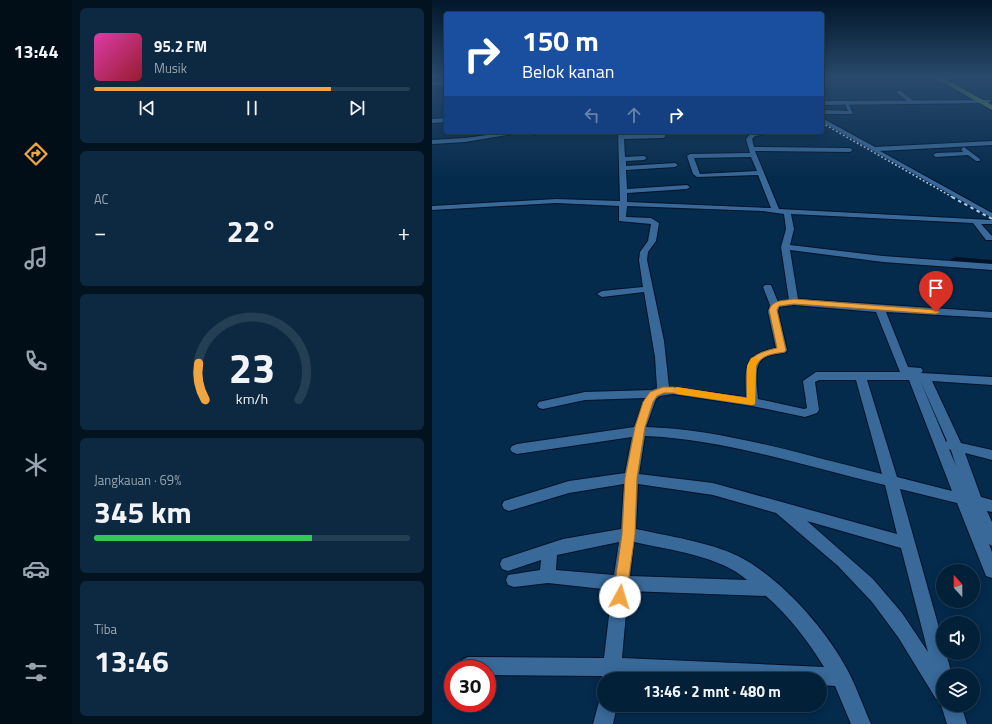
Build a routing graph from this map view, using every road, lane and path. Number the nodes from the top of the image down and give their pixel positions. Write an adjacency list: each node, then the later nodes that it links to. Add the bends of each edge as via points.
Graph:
1 (850, 111): 2 (street)
2 (824, 112)
3 (443, 120): 4 (street); 6 (street)
4 (432, 121)
5 (824, 121): 15 (street)
6 (432, 128)
7 (496, 134): 10 (street)
8 (621, 134): 11 (street); 21 (street)
9 (758, 134): 17 (street, via 750,135)
10 (485, 135): 12 (street, via 442,144)
11 (663, 136)
12 (432, 142)
13 (992, 143): 14 (street)
14 (959, 145): 15 (street); 18 (street)
15 (874, 149): 33 (street)
16 (850, 150): 17 (street)
17 (753, 153): 25 (street); 25 (street, via 690,156 699,176)
18 (969, 153): 19 (street); 22 (street)
19 (936, 155)
20 (644, 158): 21 (street)
21 (622, 159): 24 (street)
22 (978, 160)
23 (675, 164): 24 (street)
24 (622, 168): 27 (street)
25 (761, 173): 30 (street)
26 (687, 187): 27 (street)
27 (624, 192): 28 (street)
28 (623, 204): 29 (street, via 550,201); 30 (street); 39 (street, via 622,219 651,220 654,223 653,238 643,260)
29 (432, 208)
30 (776, 210): 31 (street)
31 (787, 212): 32 (street); 35 (street, via 790,229)
32 (974, 220): 33 (street); 34 (street)
33 (991, 221)
34 (989, 238)
35 (786, 244): 36 (street); 37 (street, via 883,259); 41 (street)
36 (992, 260)
37 (992, 267)
38 (768, 287): 42 (street)
39 (648, 289): 40 (street); 49 (street, via 663,376)
40 (602, 294)
41 (794, 302): 42 (street); 43 (street)
42 (775, 305): 50 (street, via 773,312 782,350 763,354 755,359 752,366)
43 (880, 309): 44 (street); 45 (street)
44 (992, 315)
45 (912, 374): 46 (street); 47 (street); 48 (street); 53 (street); 54 (street)
46 (860, 375): 50 (street, via 820,375 810,378 813,406 810,412 798,412); 58 (street)
47 (992, 375)
48 (992, 381)
49 (658, 392): 50 (street, via 690,392); 51 (street, via 585,396); 52 (street, via 648,402)
50 (752, 402)
51 (543, 405)
52 (639, 431): 55 (street); 57 (street); 58 (street, via 666,432 724,441)
53 (941, 443): 54 (street); 59 (street)
54 (956, 446): 56 (street); 59 (street)
55 (517, 449)
56 (992, 455)
57 (631, 478): 60 (street, via 569,487); 61 (street, via 713,489); 63 (street)
58 (891, 482): 59 (street); 65 (street)
59 (969, 500): 62 (street); 64 (street); 67 (street)
60 (509, 505)
61 (780, 506): 65 (street); 77 (street, via 850,566 878,596 901,625)
62 (992, 506)
63 (628, 534): 66 (street, via 586,540); 69 (street); 70 (street, via 692,548 732,561)
64 (992, 539)
65 (907, 544): 72 (street)
66 (549, 551): 68 (street); 68 (street, via 511,572)
67 (992, 571)
68 (548, 576): 69 (street)
69 (621, 583): 70 (street); 74 (street)
70 (769, 588): 76 (street, via 788,604 818,641)
71 (496, 667): 73 (street)
72 (941, 668)
73 (597, 672)
74 (612, 672)
75 (827, 677): 76 (street)
76 (841, 677): 81 (street)
77 (936, 681)
78 (606, 712): 80 (street)
79 (953, 712): 82 (street)
80 (604, 724)
81 (861, 724)
82 (957, 724)

